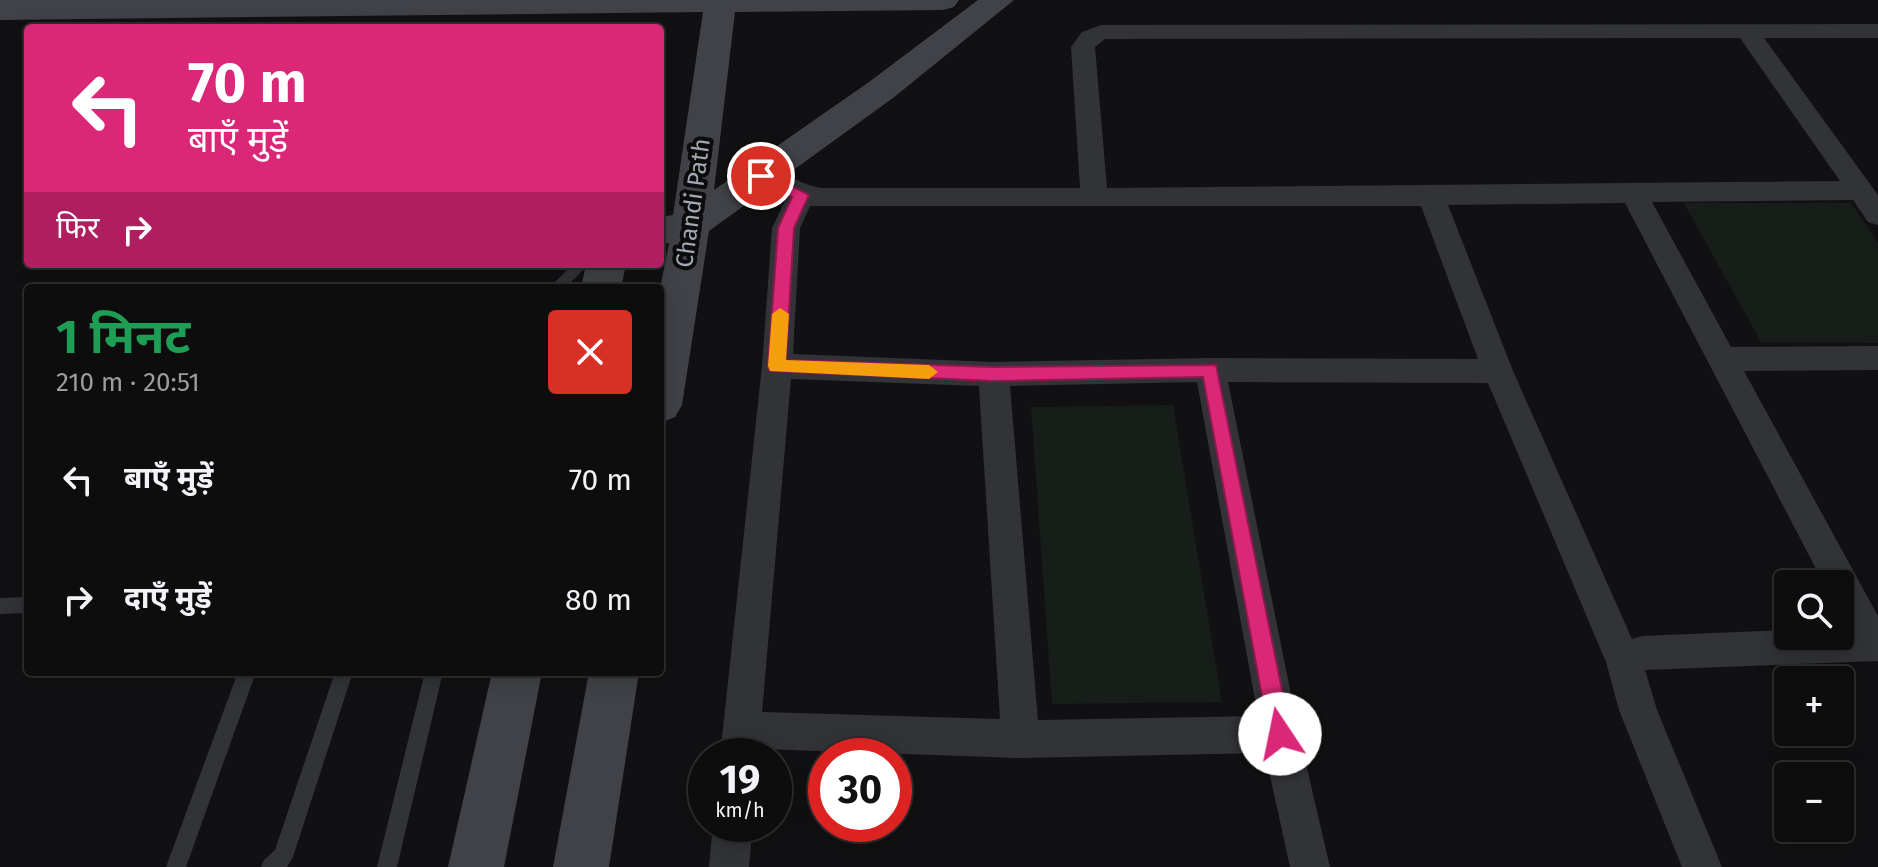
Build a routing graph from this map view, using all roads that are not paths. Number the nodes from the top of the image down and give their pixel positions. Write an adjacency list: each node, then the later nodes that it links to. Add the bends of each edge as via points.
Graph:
1 (943, 0): 3 (main road)
2 (998, 0): 8 (main road)
3 (721, 1): 5 (main road); 15 (main road, Chandi Path)
4 (0, 10): 5 (main road)
5 (661, 10)
6 (1878, 31): 7 (street)
7 (1748, 33): 9 (street); 12 (street, via 1101,32 1083,47)
8 (761, 176): 11 (street); 15 (main road)
9 (1860, 190): 10 (street); 14 (street)
10 (1633, 192): 13 (street); 20 (street)
11 (801, 195): 12 (street); 21 (street, via 786,228)
12 (1094, 196): 13 (street)
13 (1431, 196): 23 (street)
14 (1878, 215)
15 (675, 228): 18 (main road, Chandi Path)
16 (578, 268): 17 (lane)
17 (560, 284)
18 (664, 358)
19 (1878, 358): 20 (street)
20 (1722, 359): 27 (street)
21 (777, 366): 24 (street); 35 (street)
22 (1210, 370): 23 (street); 24 (street); 34 (street)
23 (1498, 371): 28 (street)
24 (994, 374): 36 (street)
25 (24, 605): 26 (lane)
26 (0, 606)
27 (1876, 644): 28 (street, via 1642,653)
28 (1624, 662): 46 (street)
29 (246, 676): 39 (lane)
30 (343, 676): 40 (lane, via 283,857)
31 (433, 676): 41 (lane)
32 (516, 676): 42 (main road)
33 (613, 676): 43 (main road)
34 (1280, 734): 36 (street); 45 (street)
35 (741, 738)
36 (1020, 739): 37 (street)
37 (792, 742)
38 (731, 842): 44 (street)
39 (176, 867)
40 (271, 867)
41 (387, 867)
42 (476, 867)
43 (581, 867)
44 (729, 867)
45 (1310, 867)
46 (1702, 867)

